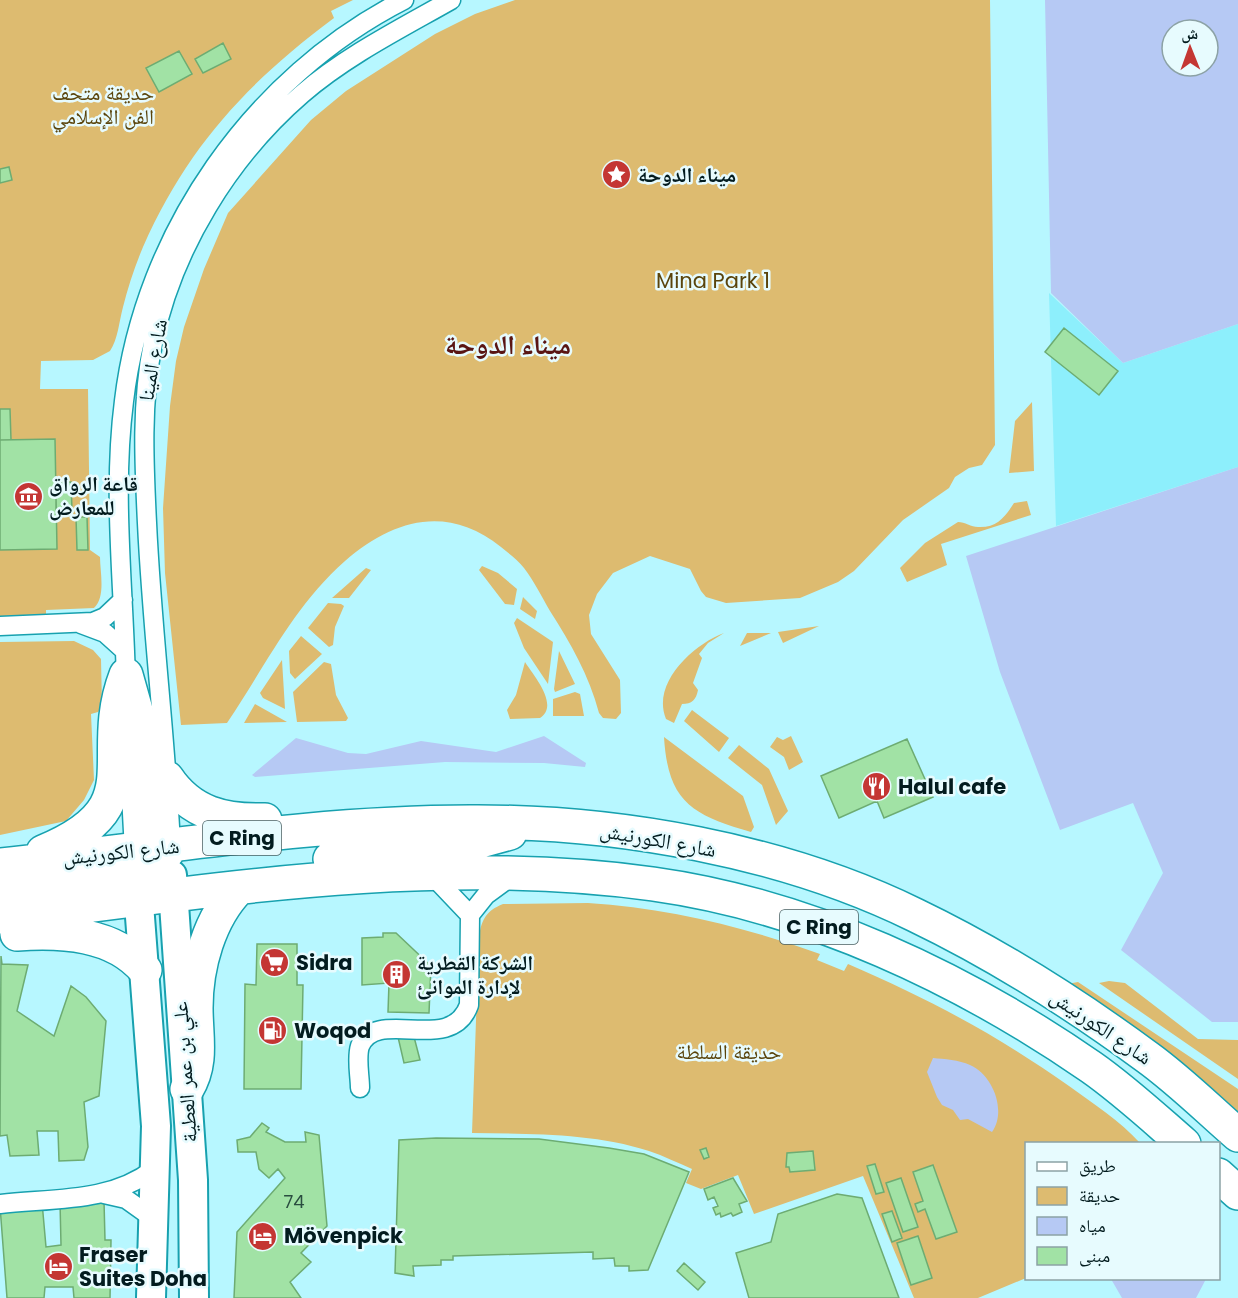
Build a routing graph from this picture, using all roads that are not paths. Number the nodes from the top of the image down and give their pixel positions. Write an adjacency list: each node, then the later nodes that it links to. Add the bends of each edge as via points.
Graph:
1 (404, 0): 3 (street, شارع المينا, via 340,40 267,103 225,152 192,200 162,261 132,349 123,402 119,457)
2 (451, 0): 4 (street, شارع المينا, via 379,40 301,95 254,142 206,208 161,312 148,370 144,459)
3 (123, 600): 5 (street, شارع المينا); 6 (street, via 105,617)
4 (152, 618): 5 (street); 9 (street, شارع المينا)
5 (124, 619): 8 (street, شارع المينا)
6 (81, 624): 7 (street); 8 (street, via 105,633)
7 (0, 626)
8 (125, 663): 12 (highway, via 116,705 114,782 105,811 80,834); 13 (highway, via 141,728)
9 (167, 778): 11 (highway, via 188,801 215,815 240,821 281,821); 13 (street, شارع المينا)
10 (531, 824): 11 (highway, شارع الكورنيش / C Ring, via 443,822); 13 (highway, via 462,846); 25 (highway, شارع الكورنيش / C Ring, via 628,832 708,847 838,883 913,913 984,950 1149,1058)
11 (314, 830): 13 (highway, شارع الكورنيش / C Ring)
12 (8, 865): 13 (highway, شارع الكورنيش / C Ring)
13 (155, 870): 16 (highway, شارع الكورنيش / C Ring); 17 (highway); 19 (highway, شارع الكورنيش / C Ring); 21 (main road, علي بن عمر العطية); 23 (main road, علي بن عمر العطية)
14 (516, 874): 15 (highway, شارع الكورنيش / C Ring); 18 (street, via 486,895); 26 (highway, شارع الكورنيش / C Ring, via 655,884 773,911 870,946 945,981 1093,1068)
15 (432, 875): 16 (highway, شارع الكورنيش / C Ring); 18 (street)
16 (239, 888): 23 (highway, via 216,917 202,966 196,996 198,1064)
17 (0, 892)
18 (470, 915): 22 (street, via 469,1005 465,1016 451,1028 385,1030 367,1037 359,1056)
19 (0, 917)
20 (0, 935): 21 (highway, via 48,932 80,936 124,950)
21 (145, 970): 24 (main road, علي بن عمر العطية)
22 (360, 1088)
23 (187, 1089): 35 (main road, علي بن عمر العطية)
24 (156, 1126): 27 (main road, علي بن عمر العطية); 34 (main road, via 166,1150 170,1178)
25 (1238, 1135)
26 (1183, 1142)
27 (154, 1169): 30 (street, via 127,1186); 32 (main road, علي بن عمر العطية)
28 (1220, 1177): 29 (highway)
29 (1238, 1193)
30 (104, 1194): 31 (street); 32 (street, via 126,1199)
31 (0, 1204)
32 (154, 1219): 33 (main road, علي بن عمر العطية)
33 (151, 1298)
34 (169, 1298)
35 (194, 1298)

